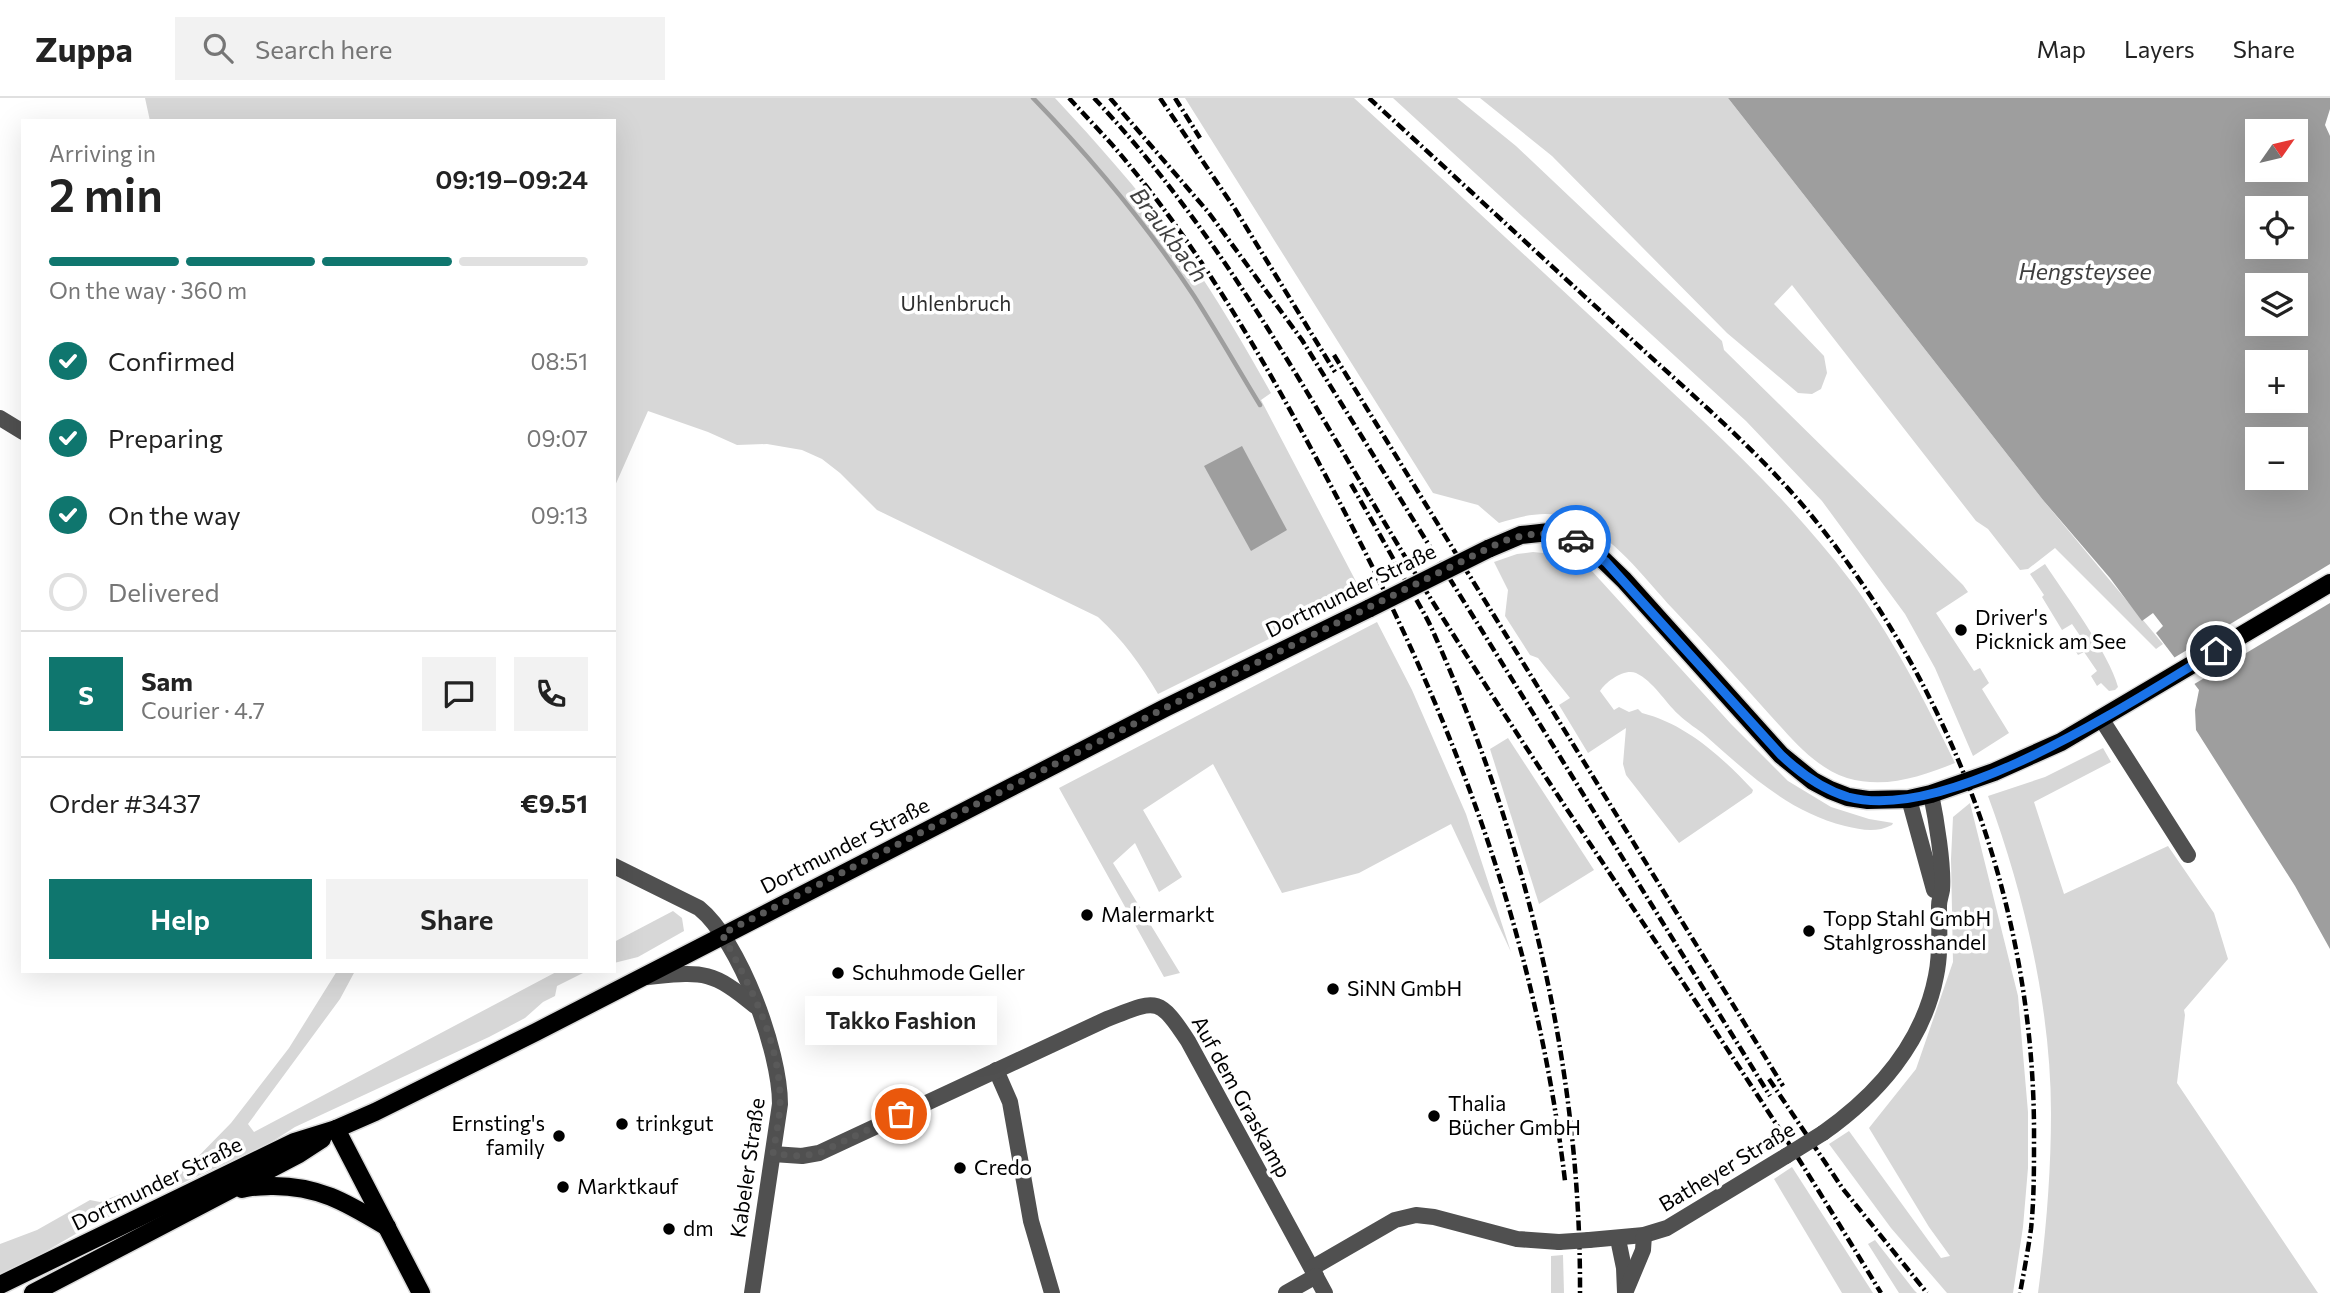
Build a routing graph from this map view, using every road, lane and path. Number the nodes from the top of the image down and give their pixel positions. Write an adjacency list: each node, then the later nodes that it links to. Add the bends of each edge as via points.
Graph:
1 (0, 418): 2 (street)
2 (21, 431)
3 (2330, 583): 4 (main road, Dortmunder Straße)
4 (2102, 720): 5 (main road, Dortmunder Straße, via 2018,762); 7 (street)
5 (1931, 794): 6 (main road, Dortmunder Straße); 9 (street, Batheyer Straße, via 1939,848)
6 (1909, 799): 9 (street, Batheyer Straße); 10 (main road, Dortmunder Straße, bridge, via 1848,797 1796,769 1606,562 1577,540 1536,532 1503,541)
7 (2188, 855)
8 (616, 867): 10 (street, Kabeler Straße, via 699,908)
9 (1939, 902): 18 (street, Batheyer Straße, bridge, via 1937,976 1920,1025 1881,1084 1823,1133 1667,1228)
10 (722, 934): 11 (main road, Dortmunder Straße); 12 (street, Kabeler Straße)
11 (642, 977): 12 (street, via 712,976); 14 (main road, Dortmunder Straße)
12 (759, 1009): 15 (street, Kabeler Straße, via 778,1074 780,1104)
13 (996, 1070): 15 (street, Auf dem Graskamp, via 819,1153); 20 (street, Auf dem Graskamp, via 1132,1009 1160,1006 1188,1041); 25 (street, via 1010,1102 1031,1221)
14 (336, 1129): 16 (main road, Dortmunder Straße); 17 (main road); 21 (main road, Dortmunder Straße, via 295,1142)
15 (773, 1154): 24 (street, Kabeler Straße)
16 (222, 1195): 17 (main road, via 249,1187 310,1189 335,1197); 22 (main road, Dortmunder Straße)
17 (388, 1228): 23 (main road)
18 (1644, 1235): 19 (street, Batheyer Straße); 28 (street, via 1643,1250)
19 (1618, 1239): 20 (street, Batheyer Straße, bridge, via 1517,1239 1416,1215 1384,1225); 28 (street)
20 (1314, 1272): 26 (street, Batheyer Straße); 27 (street, Auf dem Graskamp)
21 (0, 1285)
22 (33, 1293)
23 (421, 1293)
24 (752, 1293)
25 (1052, 1293)
26 (1286, 1293)
27 (1325, 1293)
28 (1625, 1293)

